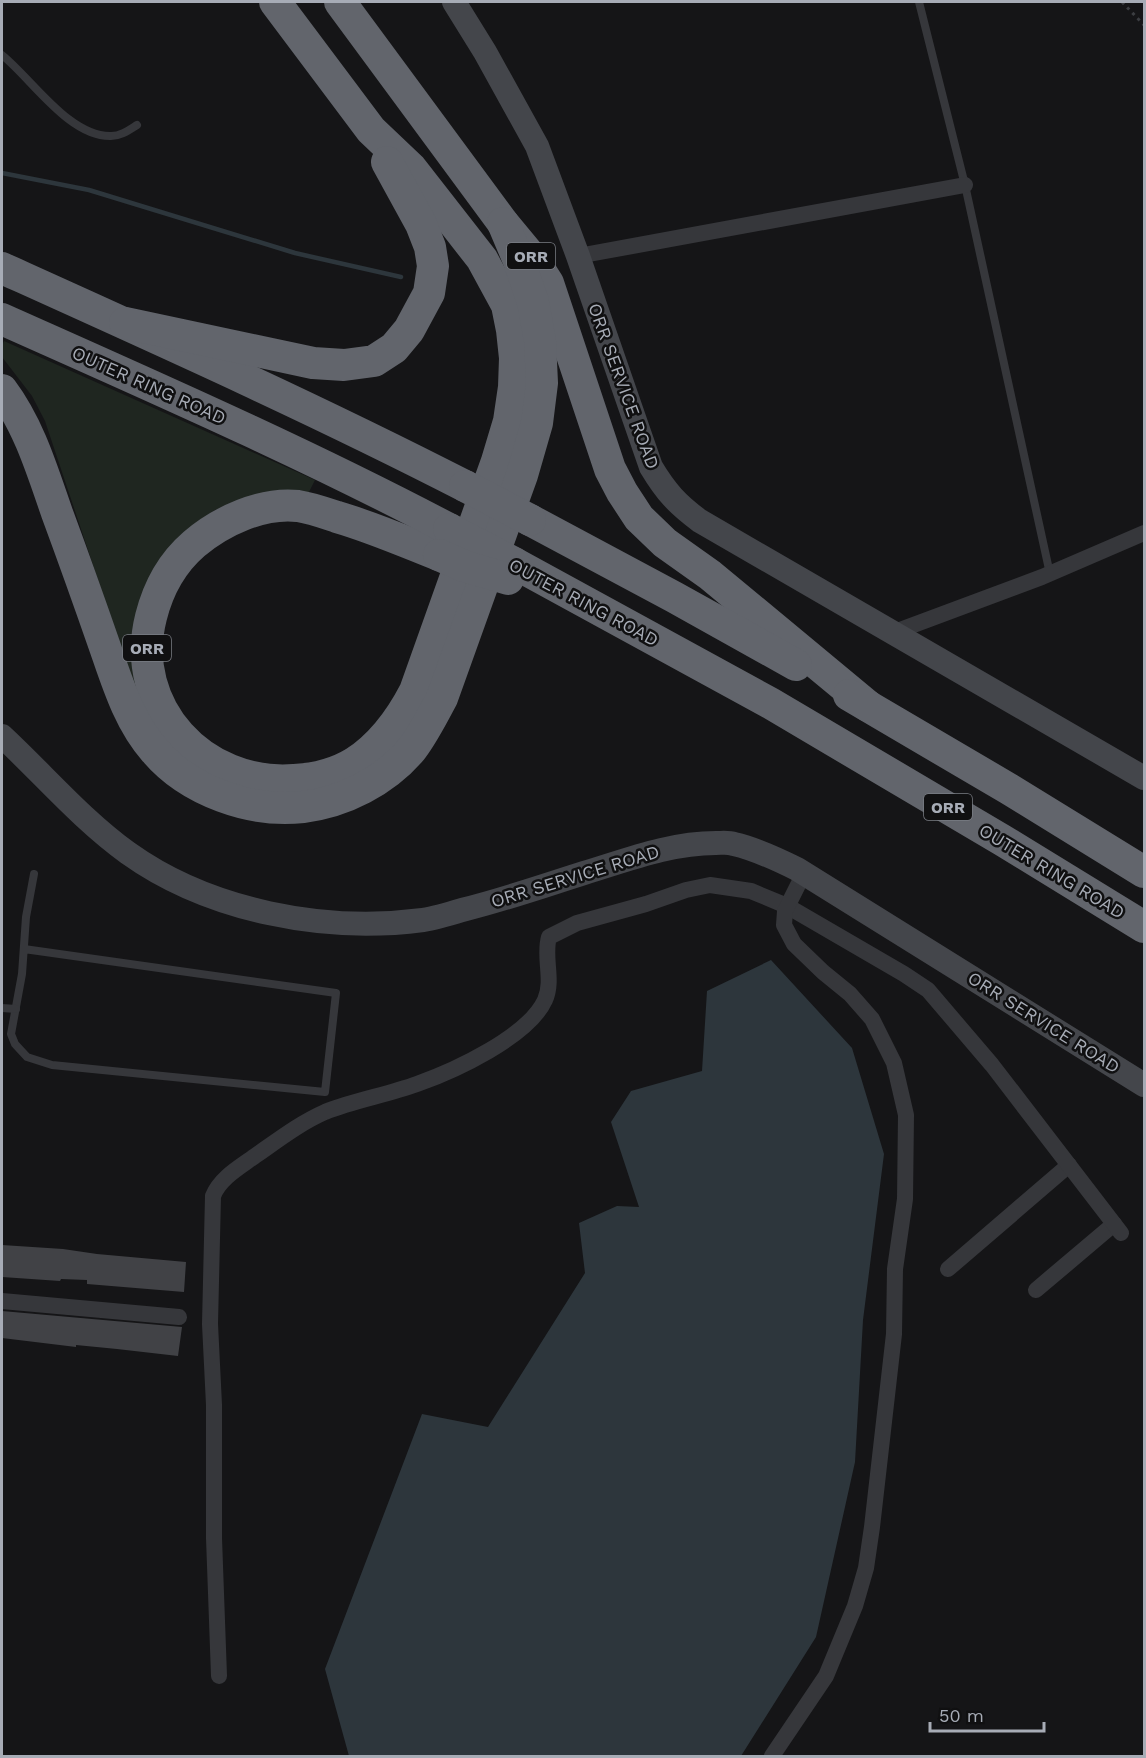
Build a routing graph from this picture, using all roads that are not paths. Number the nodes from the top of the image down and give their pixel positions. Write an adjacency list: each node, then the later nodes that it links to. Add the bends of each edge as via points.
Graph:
1 (275, 2): 7 (highway)
2 (340, 2): 9 (highway, ORR)
3 (454, 2): 10 (main road, ORR SERVICE ROAD, via 537,146)
4 (919, 2): 8 (lane)
5 (2, 54): 6 (lane, via 82,128 113,136)
6 (137, 125)
7 (371, 130): 13 (highway, via 422,224 433,266 429,293 394,348 374,362 313,363); 16 (highway, ORR, via 411,168 482,259 507,305 515,358 514,387 500,451 415,691 403,715 372,751 353,764 306,780 259,779 212,762 190,747 173,727 149,680 148,627 168,574 184,552 203,536 260,510 298,506)
8 (965, 185): 10 (street); 17 (lane)
9 (503, 223): 14 (highway, ORR, via 533,302 540,341 542,383 537,423 522,476 442,698 429,723 412,749 391,769 368,786 324,804 277,808 239,801 196,785 155,752 120,689 28,432); 19 (highway, ORR, via 548,283 610,469 639,518)
10 (578, 256): 18 (main road, ORR SERVICE ROAD, via 651,467 664,488 680,507 700,521)
11 (2, 268): 13 (highway, ORR)
12 (2, 319): 16 (highway, OUTER RING ROAD / ORR, via 353,480)
13 (125, 323): 19 (highway, ORR, bridge, via 374,439 683,602)
14 (2, 390)
15 (1144, 533): 17 (street)
16 (444, 542): 26 (highway, OUTER RING ROAD / ORR, bridge, via 556,586 770,703)
17 (1050, 574): 18 (street)
18 (892, 633): 21 (main road, ORR SERVICE ROAD)
19 (868, 706): 22 (highway, ORR)
20 (2, 736): 23 (main road, ORR SERVICE ROAD, via 87,821 164,876 204,894 314,921 371,924 424,920 659,850 696,843 732,843 764,853)
21 (1144, 778)
22 (1144, 872)
23 (804, 873): 25 (street); 30 (main road, ORR SERVICE ROAD)
24 (34, 874): 27 (lane)
25 (787, 906): 31 (street, via 928,990 992,1065); 36 (street, via 751,891 711,885 576,923 549,937 546,999 516,1033 453,1070 325,1112 301,1124 217,1187 213,1196 210,1324); 37 (street, via 784,925 794,944 872,1019 894,1063 906,1115 905,1198 895,1269 894,1334 866,1568 826,1676)
26 (1144, 927)
27 (24, 949): 29 (lane); 29 (lane, via 336,993 325,1092 52,1065 27,1057 15,1044 11,1034)
28 (2, 1008): 29 (lane)
29 (16, 1010)
30 (1144, 1085)
31 (1068, 1165): 32 (street); 33 (street, via 1118,1229)
32 (948, 1269)
33 (1036, 1290)
34 (2, 1301): 35 (street)
35 (179, 1317)
36 (219, 1676)
37 (772, 1756)

